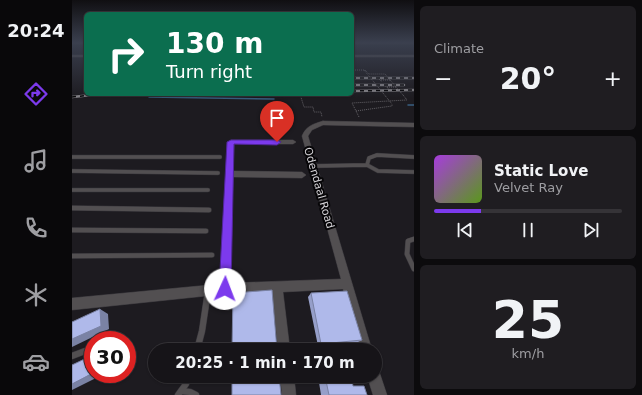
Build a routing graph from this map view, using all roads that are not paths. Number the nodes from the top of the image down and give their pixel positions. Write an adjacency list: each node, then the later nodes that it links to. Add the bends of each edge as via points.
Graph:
1 (414, 125): 6 (street, Odendaal Road, via 324,123 312,126 305,136)
2 (293, 142): 11 (street, via 231,142)
3 (414, 156): 7 (lane, via 377,155 369,158)
4 (72, 157): 5 (lane)
5 (220, 157)
6 (313, 166): 7 (lane); 23 (street, Odendaal Road)
7 (367, 166): 10 (lane, via 378,171)
8 (72, 171): 9 (lane)
9 (218, 172)
10 (414, 172)
11 (230, 174): 12 (street); 25 (street)
12 (302, 174)
13 (72, 190): 14 (lane)
14 (208, 190)
15 (72, 208): 16 (lane)
16 (209, 210)
17 (72, 230): 18 (lane)
18 (206, 231)
19 (414, 239): 22 (lane, via 408,241 407,254)
20 (212, 255): 21 (lane)
21 (72, 256)
22 (414, 269)
23 (347, 284): 24 (street); 30 (street, Odendaal Road)
24 (276, 287): 25 (street); 29 (street)
25 (225, 289): 26 (street)
26 (208, 290): 27 (street); 28 (lane)
27 (72, 304)
28 (199, 343)
29 (283, 343)
30 (364, 343)
31 (84, 351): 32 (lane)
32 (72, 356)
33 (186, 383): 36 (lane)
34 (288, 383): 38 (street)
35 (376, 383): 39 (street)
36 (179, 393): 37 (lane, via 190,392)
37 (196, 395)
38 (289, 395)
39 (380, 395)

